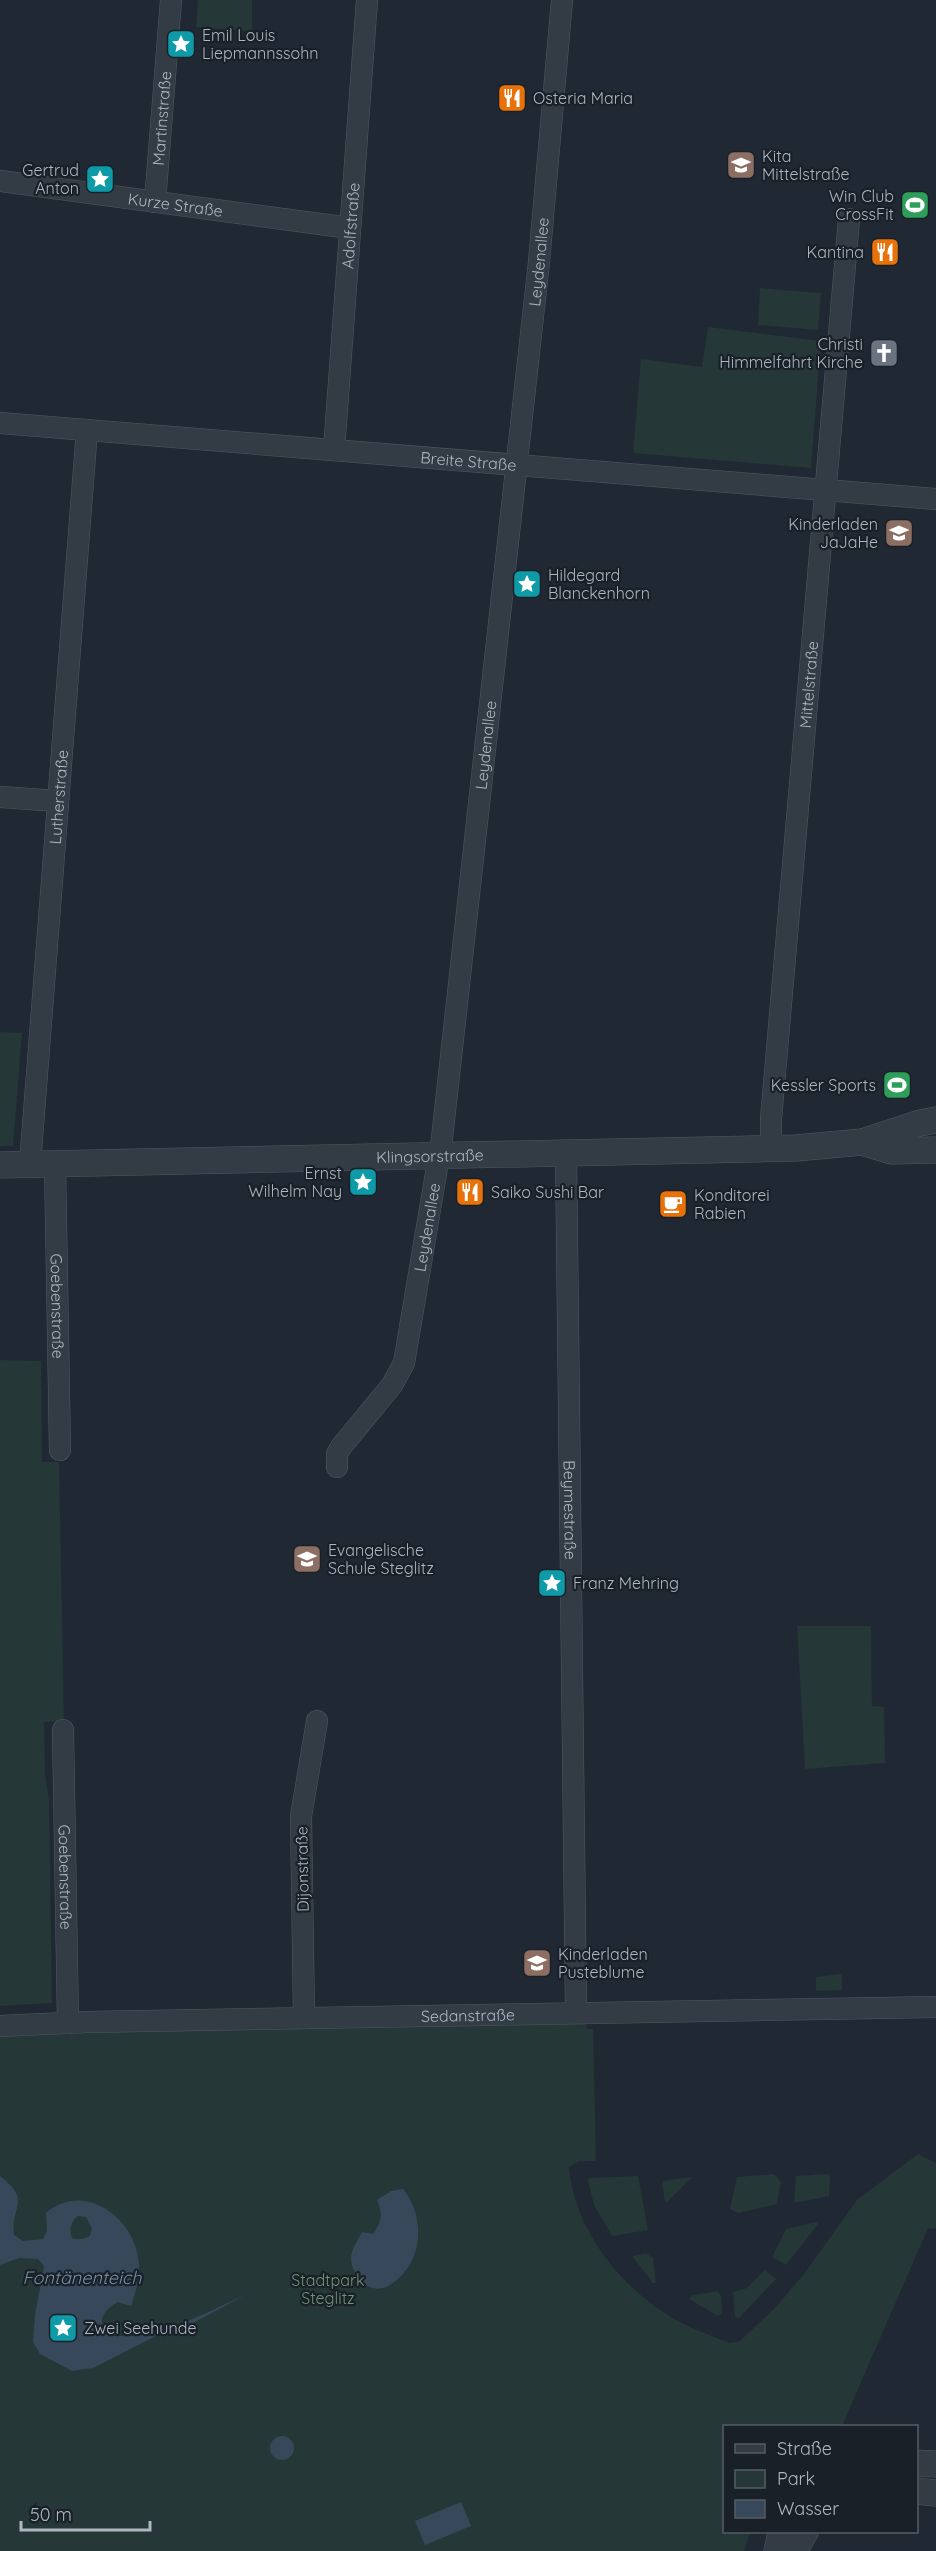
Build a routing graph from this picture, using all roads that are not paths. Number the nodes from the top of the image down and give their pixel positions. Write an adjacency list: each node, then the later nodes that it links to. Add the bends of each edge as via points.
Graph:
1 (171, 0): 5 (street, Martinstraße)
2 (367, 0): 7 (street, Adolfstraße)
3 (562, 0): 11 (street, Leydenallee)
4 (0, 181): 5 (street, Kurze Straße)
5 (155, 202): 7 (street, Kurze Straße)
6 (849, 219): 12 (street, Mittelstraße)
7 (350, 228): 10 (street, Adolfstraße)
8 (0, 423): 9 (street, Breite Straße)
9 (87, 430): 10 (street, Breite Straße); 15 (street, Lutherstraße)
10 (334, 450): 11 (street, Breite Straße)
11 (518, 465): 12 (street, Breite Straße); 21 (street, Leydenallee)
12 (826, 489): 13 (street, Breite Straße); 18 (street, Mittelstraße)
13 (936, 499)
14 (0, 797): 15 (street)
15 (58, 801): 22 (street, Lutherstraße)
16 (936, 1120): 17 (street, Klingsorstraße)
17 (862, 1142): 18 (street, Klingsorstraße); 19 (street, Klingsorstraße, via 892,1151)
18 (771, 1149): 20 (street, Klingsorstraße)
19 (936, 1150)
20 (566, 1153): 21 (street, Klingsorstraße); 29 (street, Beymestraße)
21 (440, 1156): 22 (street, Klingsorstraße); 25 (street, Leydenallee, via 404,1363 392,1385 341,1447)
22 (43, 1164): 23 (street, Klingsorstraße); 24 (street, Goebenstraße)
23 (0, 1165)
24 (60, 1450)
25 (337, 1467)
26 (317, 1721): 30 (street, Dijonstraße, via 301,1816)
27 (63, 1730): 31 (street, Goebenstraße)
28 (936, 2007): 29 (street, Sedanstraße)
29 (576, 2012): 30 (street, Sedanstraße)
30 (304, 2018): 31 (street, Sedanstraße)
31 (68, 2023): 32 (street, Sedanstraße)
32 (0, 2026)
33 (918, 2463): 34 (street)
34 (936, 2464)
35 (918, 2491): 36 (street)
36 (936, 2493)
37 (781, 2533): 39 (street)
38 (805, 2533): 40 (street)
39 (777, 2551)
40 (794, 2551)

